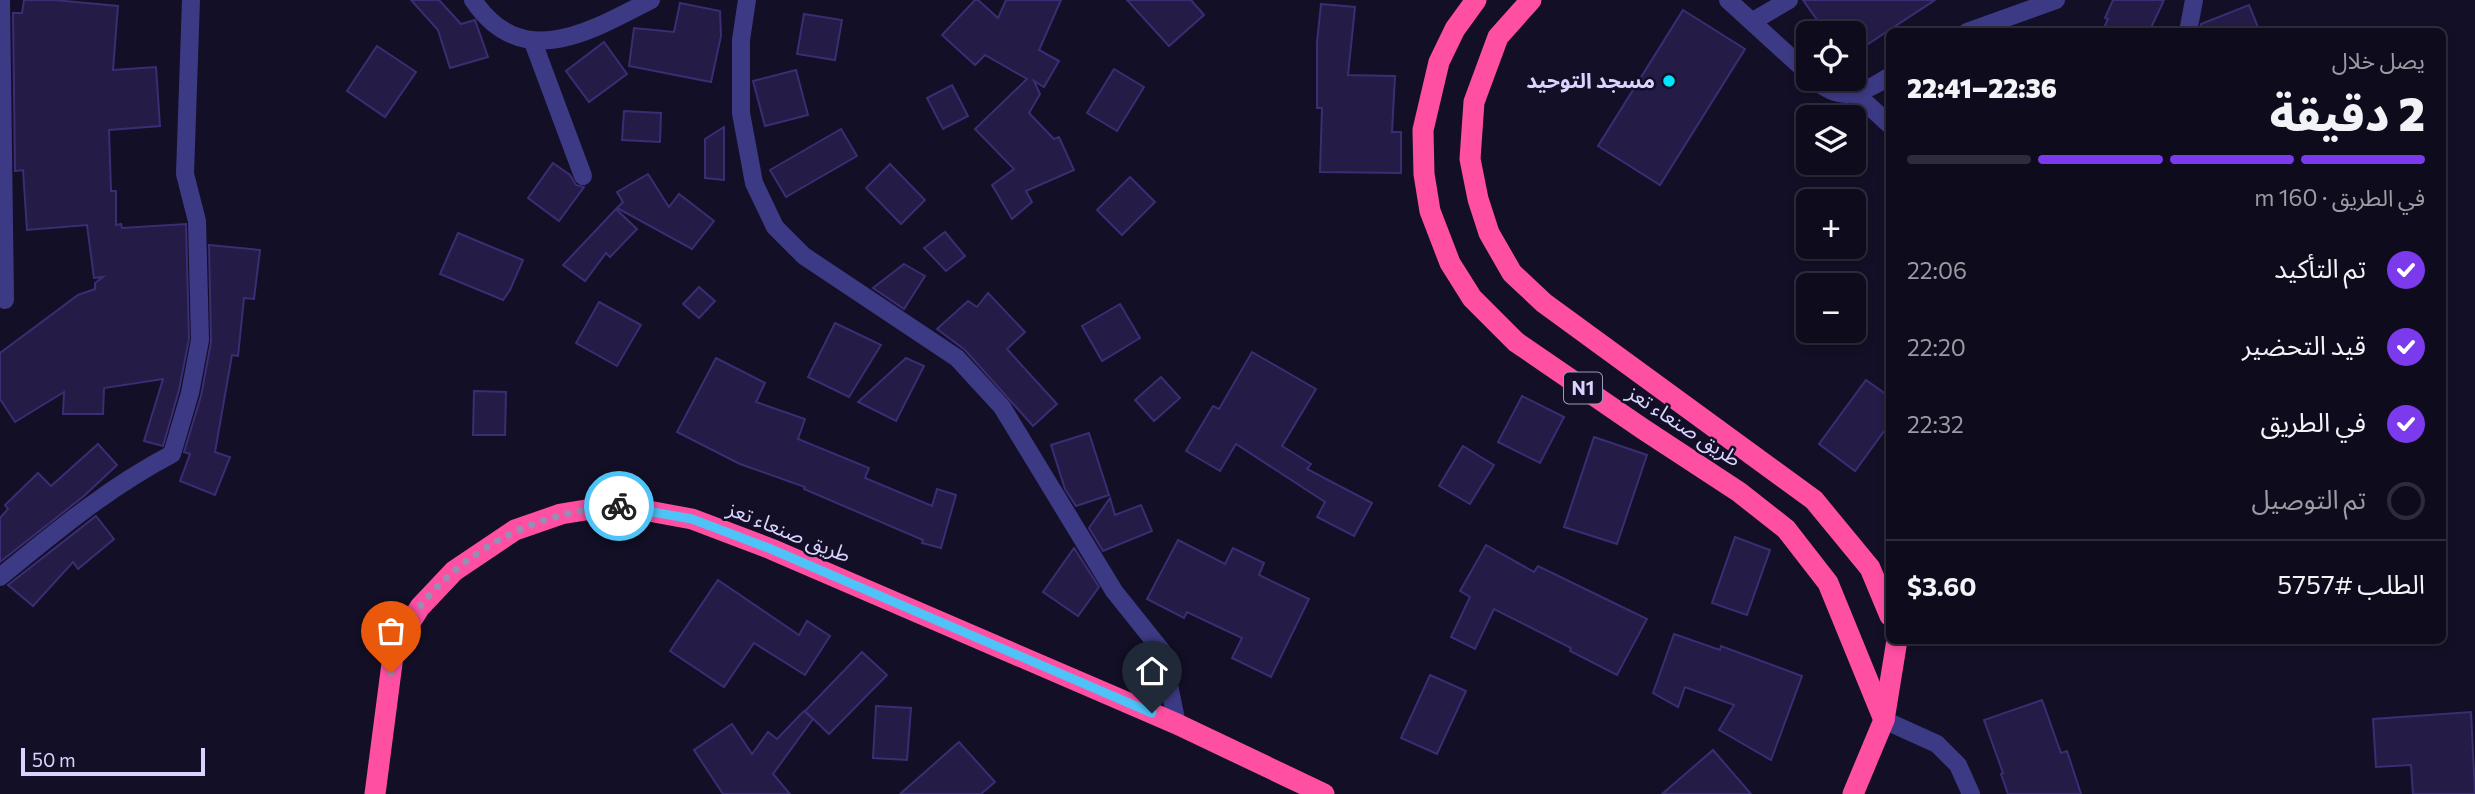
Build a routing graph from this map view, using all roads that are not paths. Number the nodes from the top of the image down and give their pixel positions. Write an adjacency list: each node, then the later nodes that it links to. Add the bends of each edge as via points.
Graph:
1 (1, 0): 22 (street)
2 (191, 0): 23 (street, via 185,174 197,221 200,340 172,454 132,475)
3 (473, 0): 15 (street, via 506,31)
4 (650, 0): 15 (street, via 568,39)
5 (1476, 0): 26 (highway, طريق صنعاء تعز / N1, via 1439,62 1423,130 1430,211 1450,263 1472,298 1516,342 1739,492 1786,529 1828,583)
6 (1531, 0): 24 (highway, طريق صنعاء تعز / N1, via 1499,37 1475,102 1469,159 1489,233 1512,272 1544,303 1814,500 1870,568)
7 (1728, 0): 12 (street)
8 (1789, 0): 12 (street)
9 (2056, 0): 13 (street)
10 (2194, 0): 14 (street)
11 (742, 4): 27 (street, via 741,113 754,183 775,227 804,256 957,358 1002,407 1114,591 1162,650)
12 (1753, 21): 16 (street)
13 (1978, 28)
14 (2189, 28)
15 (533, 42): 21 (street)
16 (1796, 62)
17 (1886, 78): 19 (street)
18 (1834, 91): 19 (street)
19 (1856, 94): 20 (street)
20 (1886, 121)
21 (583, 176)
22 (5, 300)
23 (0, 577)
24 (1886, 606)
25 (1896, 644): 26 (highway)
26 (1884, 720): 30 (highway); 31 (street, via 1937,744 1958,765)
27 (1177, 724): 28 (highway, طريق صنعاء تعز, via 771,549 692,519 615,505 561,514 515,530 454,571 420,607 394,648); 29 (highway, طريق صنعاء تعز)
28 (375, 794)
29 (1324, 794)
30 (1853, 794)
31 (1970, 794)

